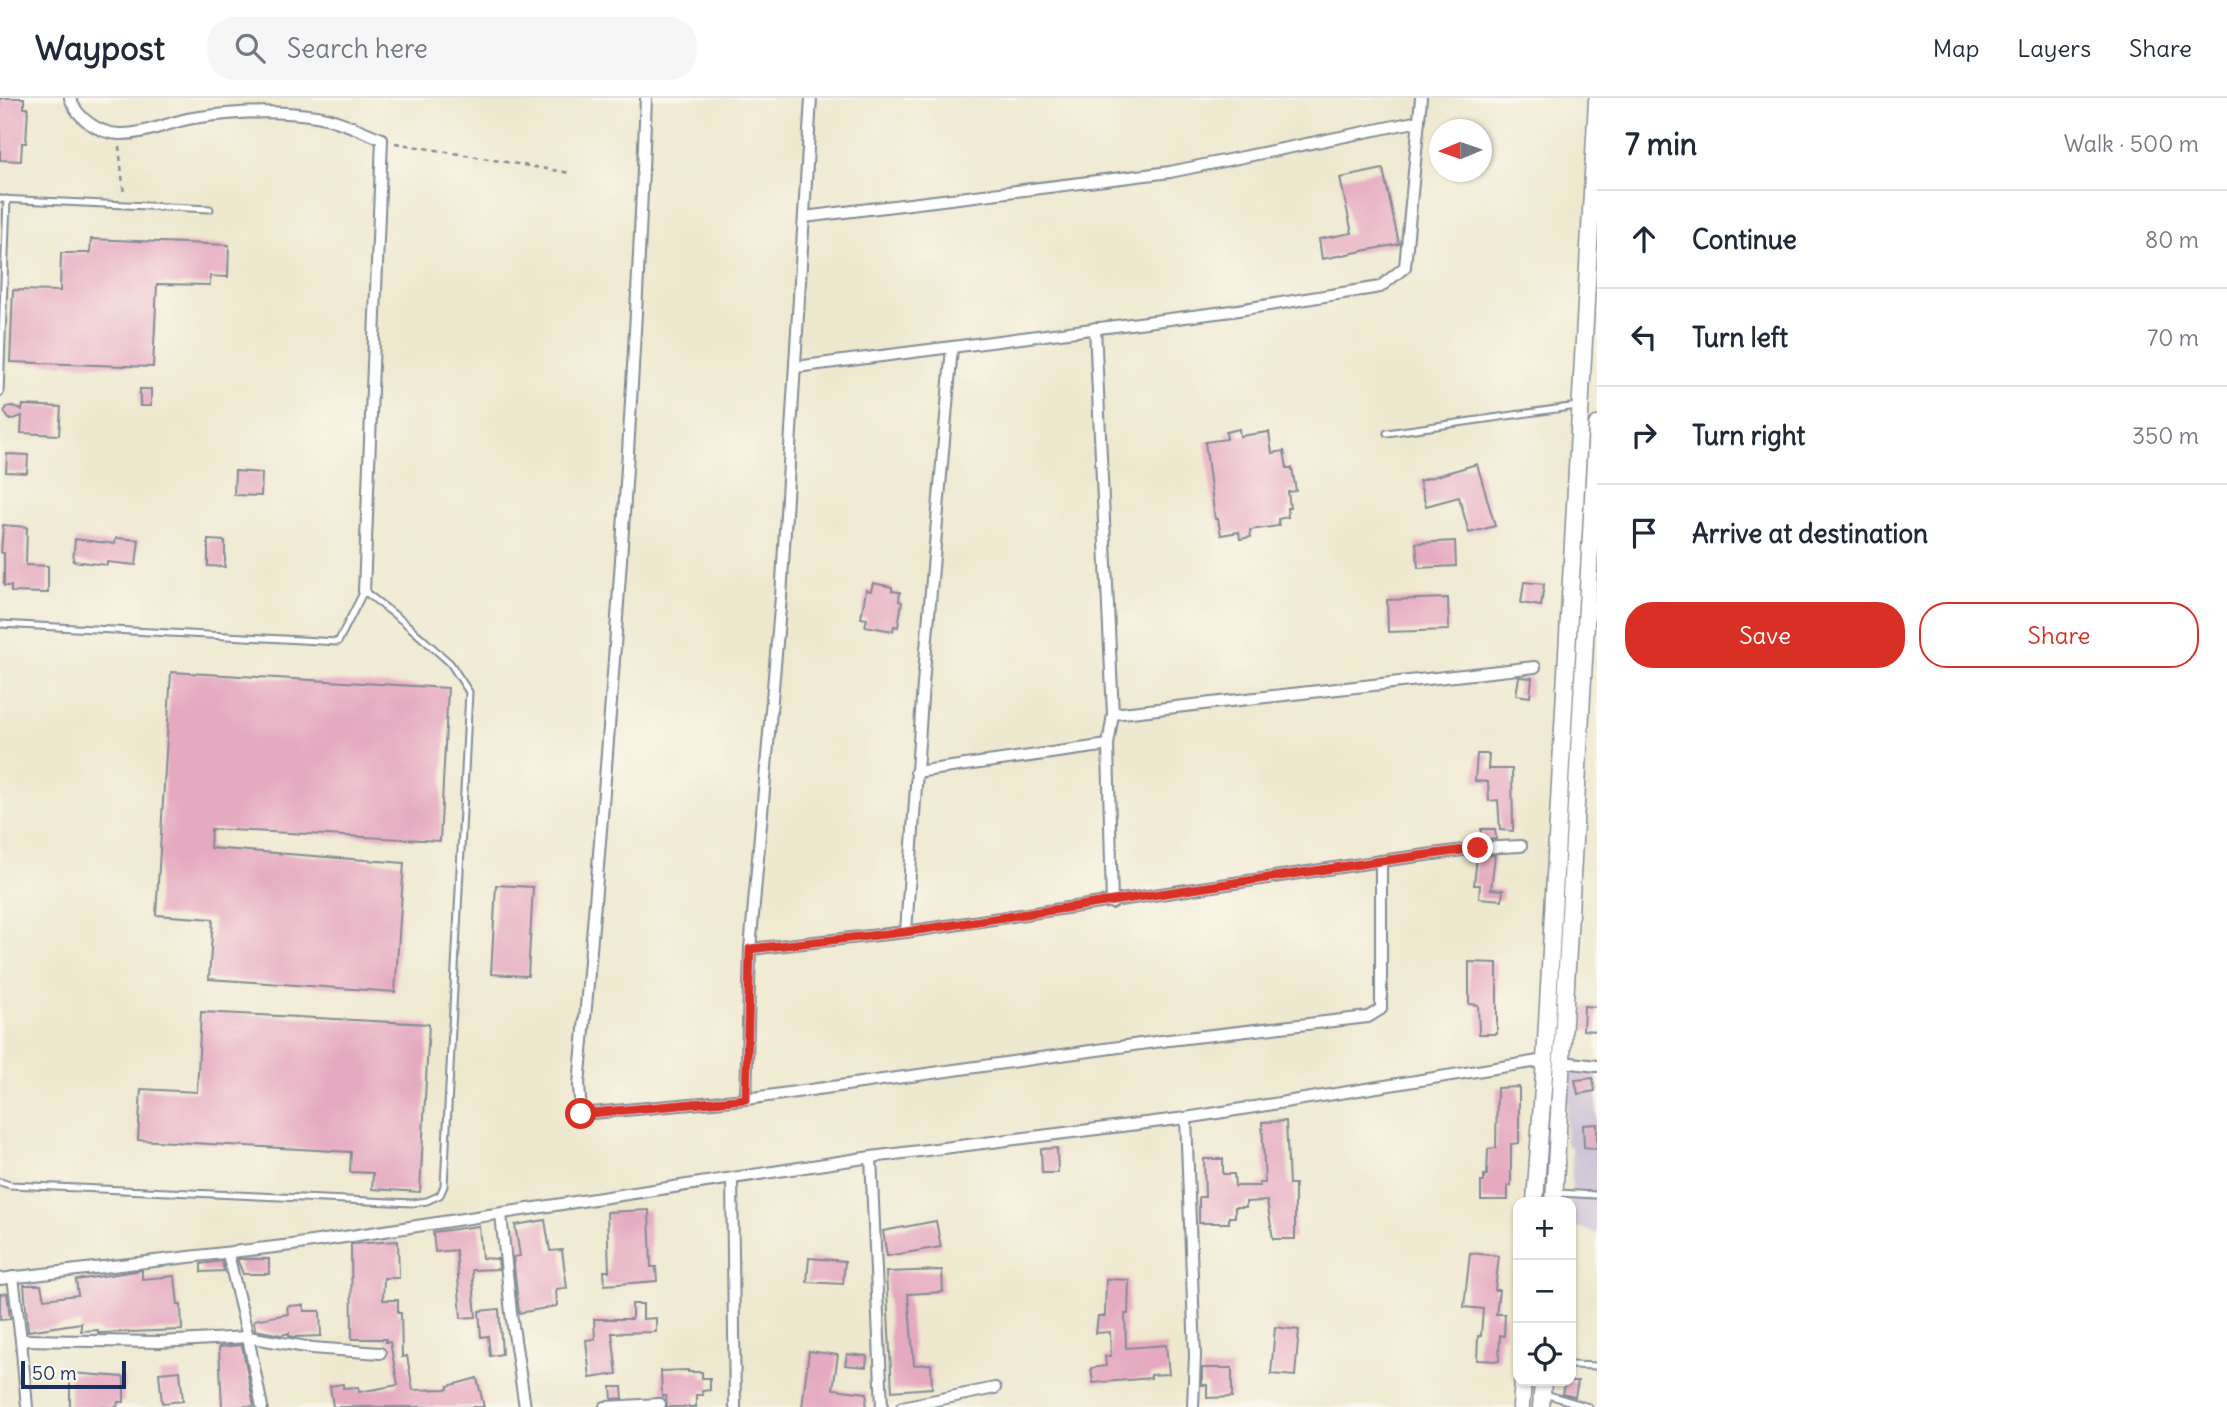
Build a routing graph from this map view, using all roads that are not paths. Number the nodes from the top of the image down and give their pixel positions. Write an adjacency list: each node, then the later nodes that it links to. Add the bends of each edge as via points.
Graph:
1 (70, 98): 17 (street, via 82,119 117,134 138,133 180,120 249,113 318,116 382,139)
2 (646, 98): 32 (street, via 637,325 601,851 579,1085 581,1114)
3 (811, 98): 9 (street)
4 (1421, 98): 6 (street)
5 (1597, 100): 14 (main road)
6 (1419, 121): 9 (street, via 1170,172); 10 (street, via 1405,267 1380,287)
7 (3, 199): 8 (lane); 13 (lane)
8 (210, 209)
9 (804, 217): 12 (street)
10 (1095, 328): 11 (street); 21 (street)
11 (952, 347): 12 (street); 23 (street)
12 (796, 367): 28 (street)
13 (0, 393)
14 (1580, 406): 16 (lane); 29 (main road)
15 (1597, 425): 18 (main road)
16 (1387, 433)
17 (364, 591): 19 (lane, via 338,642); 36 (lane, via 450,663 469,692 440,1195 413,1203)
18 (1592, 613): 30 (main road)
19 (0, 624)
20 (1535, 667): 21 (street)
21 (1113, 714): 22 (street)
22 (1108, 745): 23 (street); 26 (street)
23 (916, 772): 27 (street)
24 (1521, 846): 25 (street)
25 (1381, 861): 26 (street); 32 (street, via 1381,1009 1368,1017)
26 (1112, 902): 27 (street)
27 (905, 932): 28 (street)
28 (750, 949): 32 (street)
29 (1545, 1060): 33 (street); 38 (main road)
30 (1563, 1062): 31 (street); 39 (main road)
31 (1597, 1066)
32 (746, 1099)
33 (1186, 1118): 34 (street); 61 (street)
34 (871, 1157): 35 (street); 59 (street)
35 (732, 1179): 41 (street); 58 (street)
36 (0, 1182)
37 (1597, 1195): 40 (lane)
38 (1535, 1197)
39 (1555, 1197)
40 (1569, 1197)
41 (501, 1214): 42 (street); 56 (street)
42 (229, 1254): 43 (street); 45 (street)
43 (13, 1277): 44 (street); 46 (street)
44 (0, 1279)
45 (248, 1337): 46 (street, via 160,1342); 47 (street); 55 (street)
46 (22, 1340): 54 (street)
47 (380, 1353)
48 (1576, 1365): 49 (lane)
49 (1597, 1366)
50 (1523, 1386): 62 (main road)
51 (995, 1388): 60 (street)
52 (1542, 1394): 63 (lane)
53 (660, 1404): 57 (street)
54 (27, 1407)
55 (262, 1407)
56 (524, 1407)
57 (606, 1407)
58 (735, 1407)
59 (882, 1407)
60 (902, 1407)
61 (1193, 1407)
62 (1521, 1407)
63 (1590, 1407)

